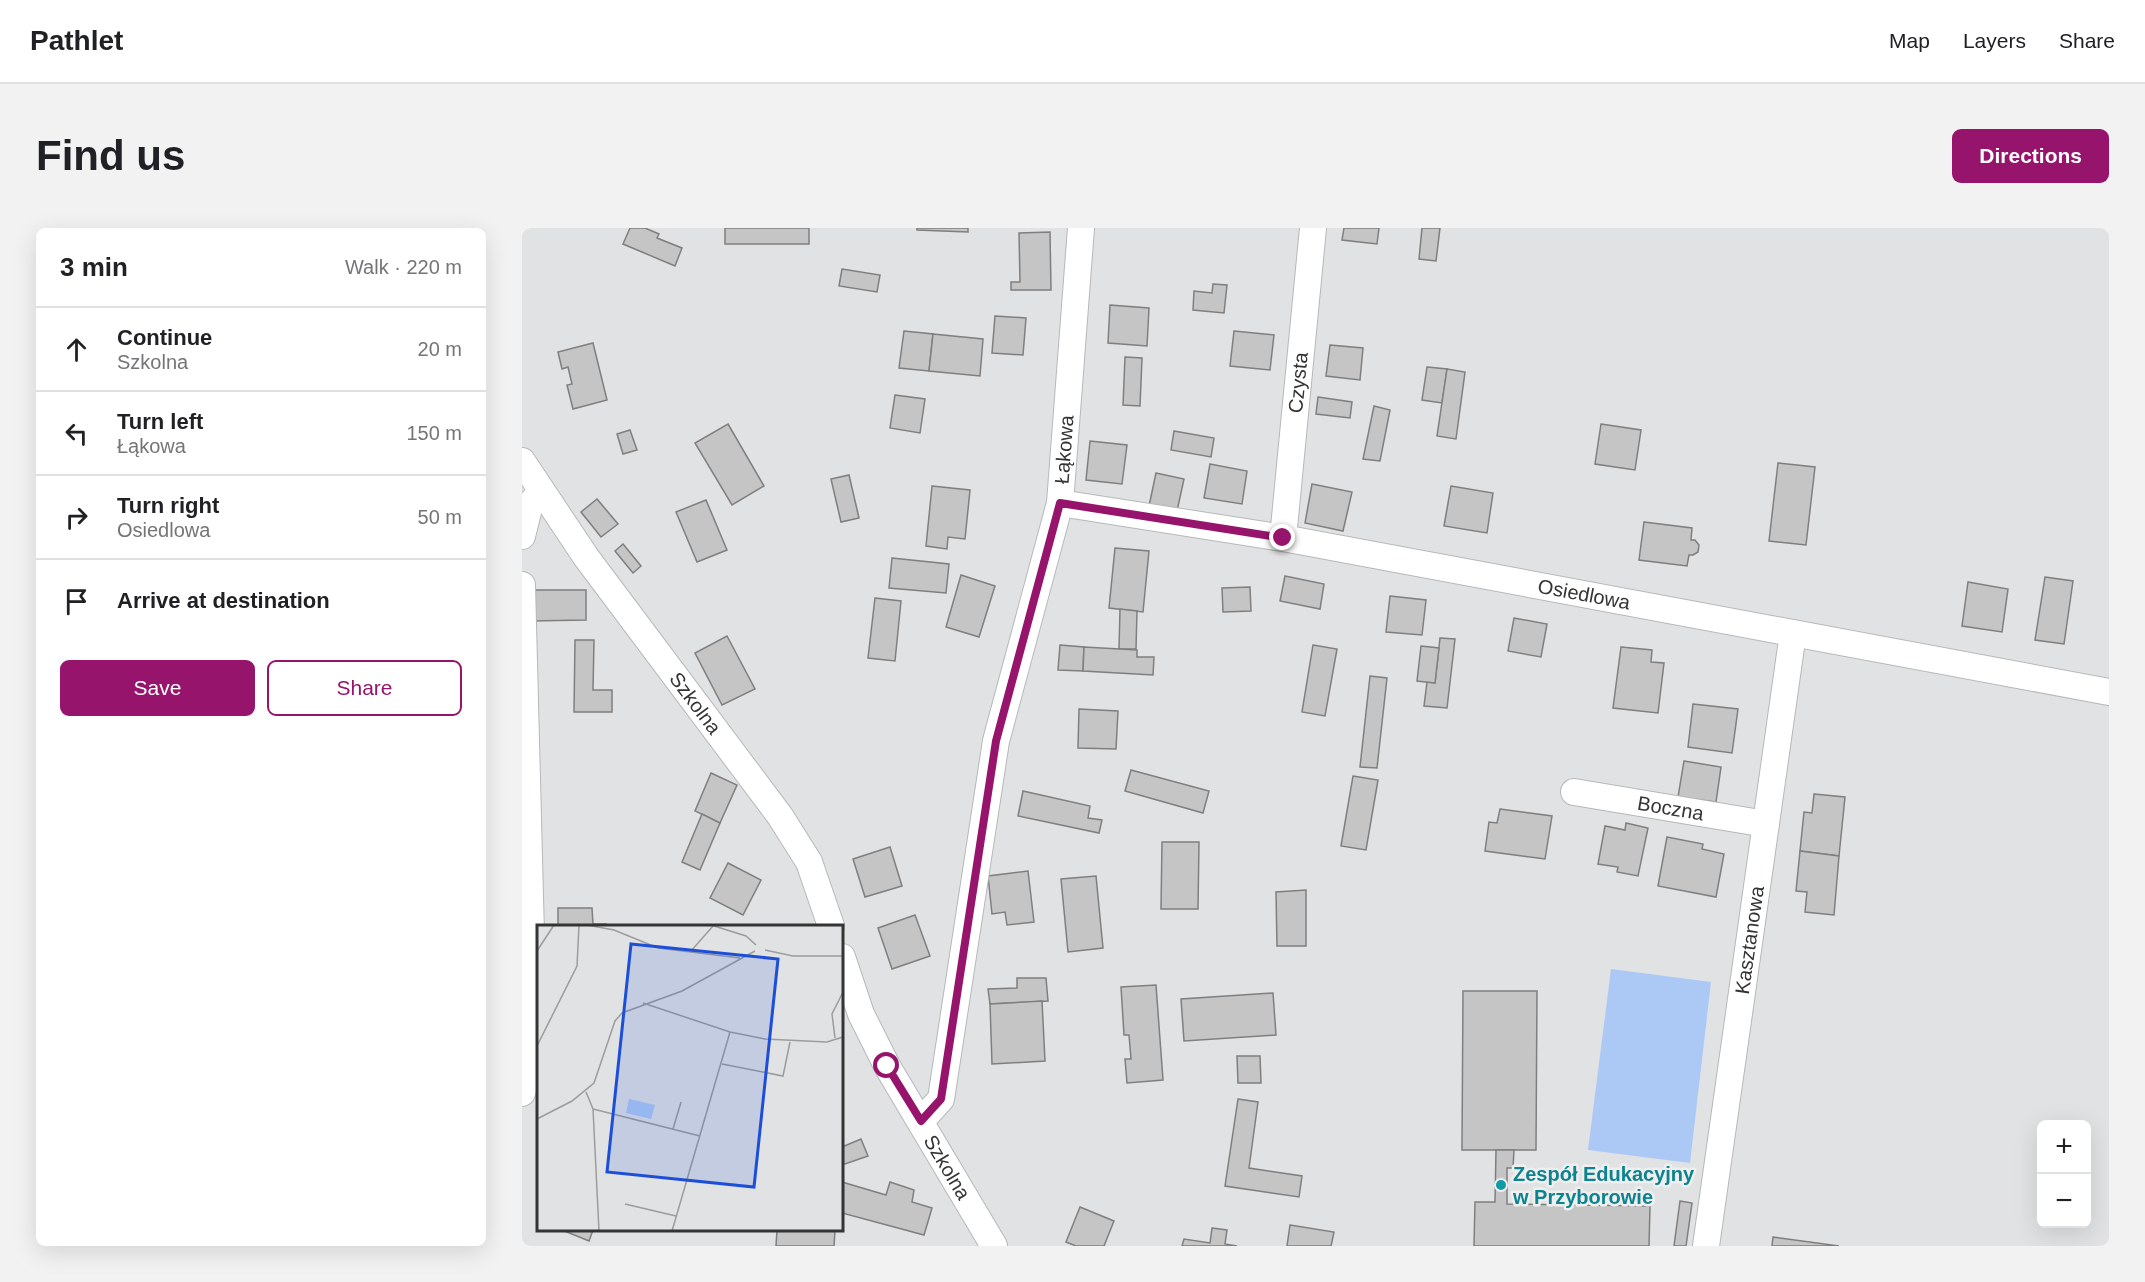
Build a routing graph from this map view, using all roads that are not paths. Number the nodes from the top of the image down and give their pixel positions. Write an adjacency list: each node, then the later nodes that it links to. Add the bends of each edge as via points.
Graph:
1 (1081, 228): 5 (street, Łąkowa)
2 (1313, 228): 7 (street, Czysta)
3 (522, 461): 4 (street, Szkolna)
4 (541, 492): 6 (street, via 530,504); 13 (street, Szkolna, via 780,816 809,862)
5 (1060, 503): 7 (street, Osiedlowa); 16 (street, Łąkowa, via 996,741 941,1099)
6 (522, 536)
7 (1283, 538): 9 (street, Osiedlowa)
8 (522, 585): 15 (street, via 532,974 531,1061)
9 (1793, 633): 10 (street, Osiedlowa); 12 (street, Kasztanowa)
10 (2109, 692)
11 (1574, 792): 12 (street, Boczna)
12 (1766, 824): 18 (street, Kasztanowa)
13 (830, 925)
14 (843, 960): 16 (street, Szkolna, via 861,1014)
15 (522, 1093)
16 (921, 1121): 17 (street, Szkolna)
17 (994, 1246)
18 (1706, 1246)

